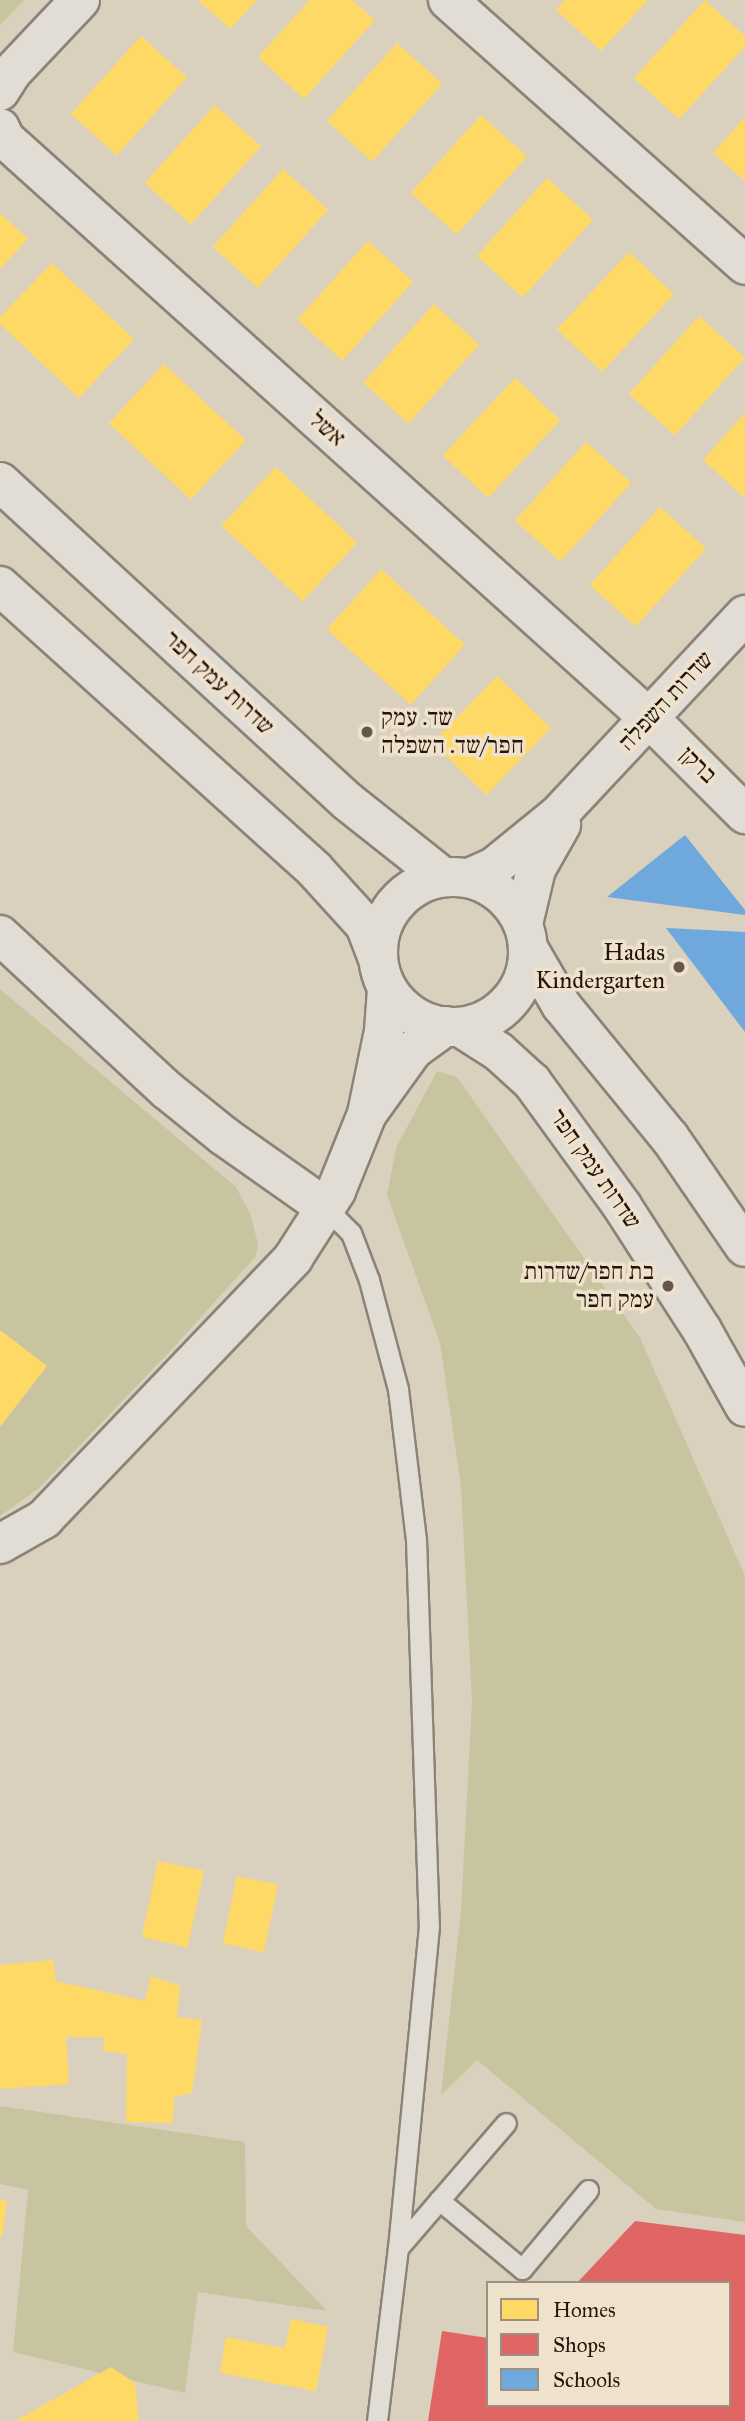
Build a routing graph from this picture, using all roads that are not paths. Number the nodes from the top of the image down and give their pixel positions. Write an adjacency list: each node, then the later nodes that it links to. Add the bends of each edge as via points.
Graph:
1 (80, 0): 3 (street, via 12,72)
2 (448, 0): 5 (street)
3 (0, 91)
4 (2, 134): 9 (street, אשל)
5 (745, 265)
6 (0, 482): 12 (street, שדרות עמק חפר, via 347,802)
7 (0, 586): 15 (street, via 314,869 365,925)
8 (745, 615): 9 (street, שדרות השפלה)
9 (649, 718): 10 (street, שדרות השפלה); 11 (street, ברקן)
10 (588, 786): 12 (street, שדרות השפלה, via 535,837 494,867); 14 (street, שדרות השפלה, via 550,839 529,893)
11 (745, 814)
12 (456, 878): 14 (street, via 493,888 510,904); 15 (street, via 418,884 400,897 379,935)
13 (0, 935): 18 (street, via 167,1090)
14 (526, 936): 16 (street, via 517,992 501,1010); 19 (street, via 561,1005 670,1138)
15 (382, 973): 16 (street, via 418,1019); 17 (street, via 384,1031)
16 (453, 1027): 17 (street, via 413,1050); 20 (street, שדרות עמק חפר, via 499,1052 533,1082 622,1206 702,1330)
17 (367, 1114): 18 (street)
18 (326, 1208): 21 (street, via 293,1258 218,1341 44,1520); 25 (lane, via 351,1233 372,1292 398,1390 416,1539 429,1926)
19 (745, 1247)
20 (745, 1407)
21 (0, 1544)
22 (506, 2123): 24 (lane)
23 (588, 2190): 24 (lane, via 522,2269)
24 (439, 2200): 25 (lane)
25 (398, 2248): 26 (lane)
26 (377, 2421)

